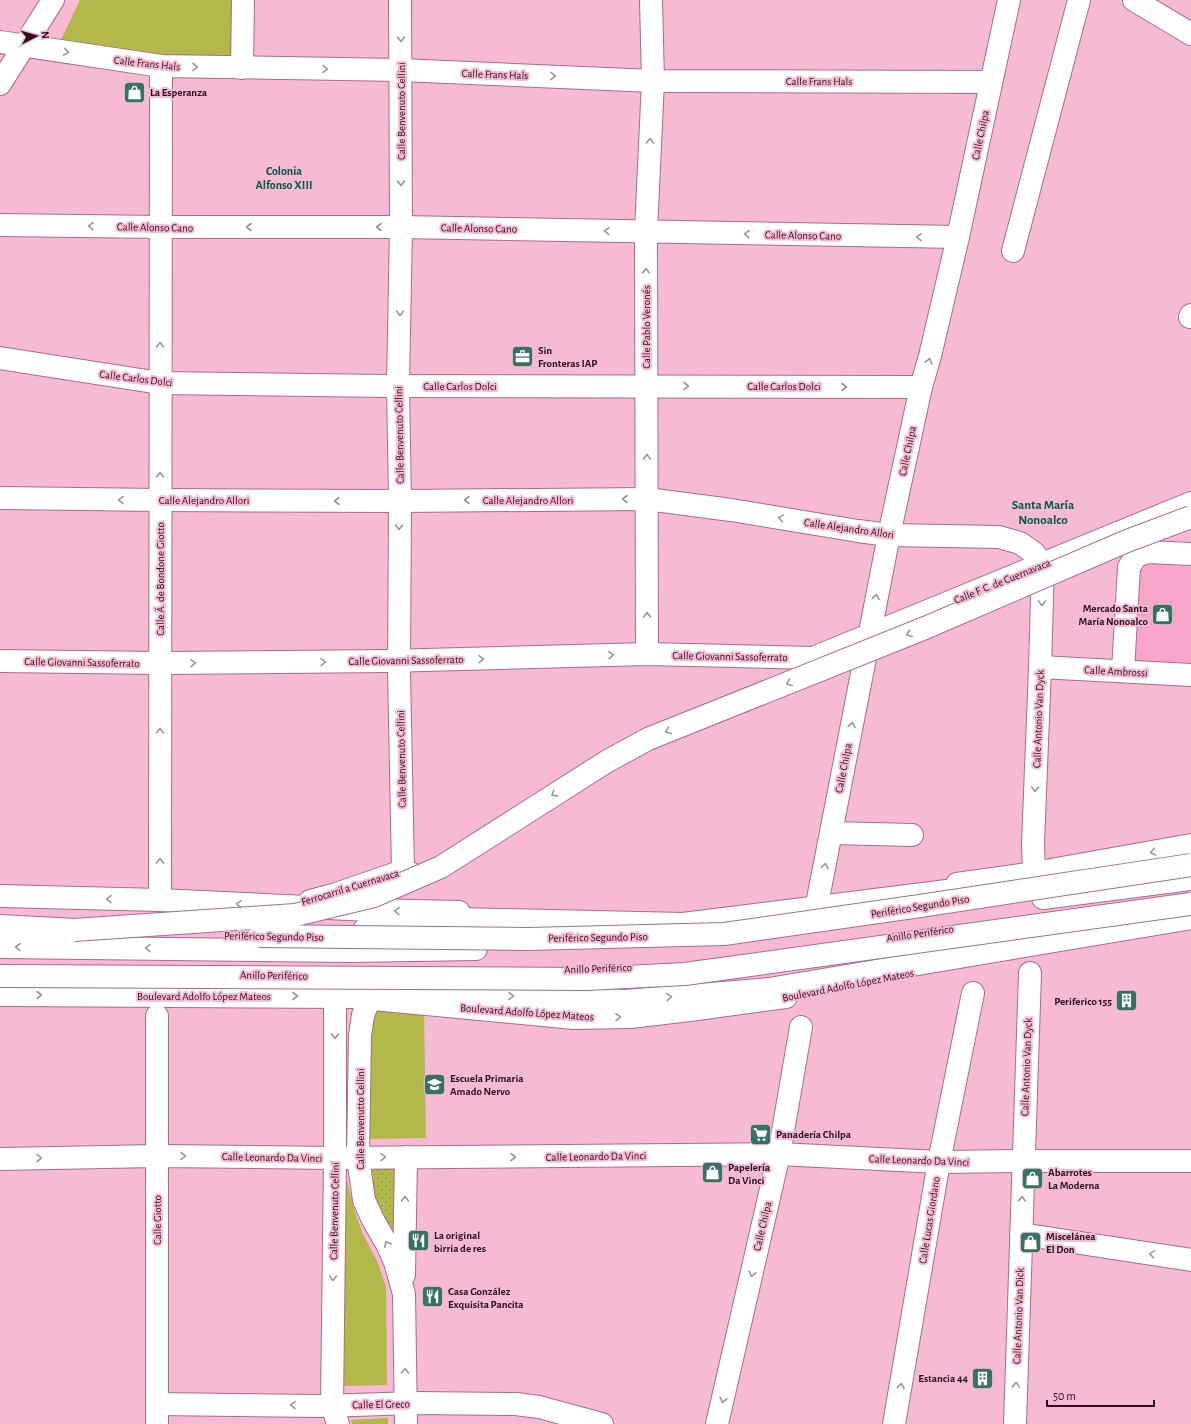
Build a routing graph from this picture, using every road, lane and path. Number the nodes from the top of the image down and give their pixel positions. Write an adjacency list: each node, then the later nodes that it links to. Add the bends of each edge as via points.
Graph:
1 (53, 0): 10 (main road)
2 (243, 0): 12 (main road)
3 (400, 0): 13 (main road, Calle Benvenuto Cellini, one-way to 13)
4 (651, 0): 14 (main road, Calle Pablo Veronés)
5 (1009, 0): 15 (main road, Calle Chilpa)
6 (1078, 0): 22 (main road)
7 (1134, 0): 8 (main road)
8 (1191, 34)
9 (0, 42): 10 (main road, Calle Frans Hals)
10 (24, 46): 11 (main road, Calle Frans Hals, one-way to 11); 16 (main road)
11 (161, 66): 12 (main road, Calle Frans Hals, one-way to 12); 18 (main road, Calle Á. de Bondone Giotto)
12 (242, 68): 13 (main road, Calle Frans Hals, one-way to 13)
13 (401, 70): 14 (main road, Calle Frans Hals, one-way to 14); 19 (main road, Calle Benvenuto Cellini, one-way to 19)
14 (652, 81): 15 (main road, Calle Frans Hals); 20 (main road, Calle Pablo Veronés, one-way to 14)
15 (992, 82): 21 (main road, Calle Chilpa)
16 (0, 84)
17 (0, 225): 18 (main road, Calle Alonso Cano, one-way to 17)
18 (160, 227): 19 (main road, Calle Alonso Cano, one-way to 18); 24 (main road, Calle Á. de Bondone Giotto, one-way to 18)
19 (401, 227): 20 (main road, Calle Alonso Cano, one-way to 19); 25 (main road, Calle Benvenuto Cellini, one-way to 25)
20 (646, 232): 21 (main road, Calle Alonso Cano, one-way to 20); 26 (main road, Calle Pablo Veronés, one-way to 20)
21 (958, 238): 27 (main road, Calle Chilpa, one-way to 21)
22 (1013, 250)
23 (0, 358): 24 (main road, Calle Carlos Dolci)
24 (160, 383): 25 (main road, Calle Carlos Dolci); 30 (main road, Calle Á. de Bondone Giotto, one-way to 24)
25 (398, 386): 26 (main road, Calle Carlos Dolci); 31 (main road, Calle Benvenuto Cellini)
26 (647, 386): 27 (main road, Calle Carlos Dolci, one-way to 27); 29 (main road, Calle Pablo Veronés, one-way to 26)
27 (922, 387): 34 (main road, Calle Chilpa)
28 (0, 498): 30 (main road, Calle Alejandro Allori, one-way to 28)
29 (646, 499): 31 (main road, Calle Alejandro Allori, one-way to 31); 34 (main road, Calle Alejandro Allori, one-way to 29); 38 (main road, Calle Pablo Veronés, one-way to 29)
30 (160, 500): 31 (main road, Calle Alejandro Allori, one-way to 30); 42 (main road, Calle Á. de Bondone Giotto)
31 (400, 501): 41 (main road, Calle Benvenuto Cellini, one-way to 41)
32 (1191, 503): 36 (main road, Calle F. C. de Cuernavaca)
33 (1191, 517): 59 (main road, one-way to 59, bridge, via 1127,541 925,628 648,739 606,762 441,866 374,896 295,915)
34 (889, 535): 36 (main road, Calle Alejandro Allori, via 999,537 1020,543 1034,553); 37 (main road, Calle Chilpa, one-way to 34)
35 (1191, 554): 44 (main road, via 1148,552 1136,556 1129,567)
36 (1043, 564): 37 (main road, Calle F. C. de Cuernavaca); 43 (main road, Calle Antonio Van Dyck, one-way to 43)
37 (869, 636): 39 (main road, Calle F. C. de Cuernavaca); 46 (main road, Calle Chilpa, one-way to 37)
38 (647, 654): 39 (main road, Calle Giovanni Sassoferrato); 41 (main road, Calle Giovanni Sassoferrato, one-way to 38)
39 (813, 658)
40 (0, 661): 42 (main road, Calle Giovanni Sassoferrato)
41 (399, 661): 42 (main road, Calle Giovanni Sassoferrato, one-way to 41); 49 (main road, Calle Benvenuto Cellini)
42 (160, 664): 52 (main road, Calle Á. de Bondone Giotto, one-way to 42)
43 (1040, 667): 44 (main road, Calle Ambrossi); 50 (main road, Calle Antonio Van Dyck, one-way to 50)
44 (1123, 671): 45 (main road, Calle Ambrossi)
45 (1191, 675)
46 (831, 833): 47 (main road); 53 (main road, Calle Chilpa, one-way to 46)
47 (912, 835)
48 (1190, 863): 50 (main road, one-way to 50); 60 (main road, bridge, via 1121,869 683,924 458,919 371,929); 60 (main road, Periférico Segundo Piso, bridge, via 724,934 528,939); 61 (main road, Anillo Periférico, one-way to 61, via 683,944 351,951); 65 (main road, Anillo Periférico, via 688,966)
49 (407, 872): 55 (main road, Ferrocarril a Cuernavaca)
50 (1034, 873): 53 (main road)
51 (0, 896): 52 (main road, one-way to 51)
52 (160, 900): 55 (main road, one-way to 52)
53 (817, 904): 55 (main road, one-way to 55, via 680,913 399,911)
54 (1191, 904): 64 (main road, bridge, via 685,974 587,979)
55 (287, 906)
56 (1191, 918): 66 (main road, one-way to 56, via 625,1001 769,989)
57 (0, 926): 59 (main road, Periférico Segundo Piso)
58 (1191, 926): 69 (main road, Boulevard Adolfo López Mateos, one-way to 58, via 574,1018 630,1017 787,997 980,960)
59 (74, 930): 60 (main road, Periférico Segundo Piso, bridge)
60 (259, 936)
61 (0, 947)
62 (0, 969): 65 (main road, Anillo Periférico)
63 (1030, 973): 78 (main road, Calle Antonio Van Dyck)
64 (0, 976)
65 (340, 976): 66 (main road)
66 (429, 993): 69 (main road)
67 (973, 994): 80 (main road, Calle Lucas Giordano)
68 (0, 995): 69 (main road, Boulevard Adolfo López Mateos, one-way to 69)
69 (352, 997): 74 (main road, Calle Benvenutto Cellini, via 363,1015 360,1035); 76 (main road, Calle Benvenuto Cellini, one-way to 76)
70 (157, 1016): 73 (main road, Calle Giotto)
71 (801, 1027): 72 (main road, Calle Chilpa)
72 (779, 1154): 75 (main road, Calle Leonardo Da Vinci, one-way to 72); 80 (main road, Calle Leonardo Da Vinci); 88 (main road, Calle Chilpa, one-way to 88)
73 (157, 1156): 76 (main road, Calle Leonardo Da Vinci, one-way to 76); 77 (main road, Calle Leonardo Da Vinci, one-way to 73); 84 (main road, Calle Giotto)
74 (358, 1157): 75 (main road, Calle Leonardo Da Vinci, one-way to 75); 76 (main road, Calle Leonardo Da Vinci); 83 (main road, Calle Benvenutto Cellini, one-way to 74, via 395,1262 364,1200)
75 (406, 1157): 83 (main road, one-way to 75)
76 (335, 1158): 86 (main road, Calle Benvenuto Cellini, one-way to 86)
77 (0, 1159)
78 (1023, 1161): 79 (main road, Calle Leonardo Da Vinci); 80 (main road, Calle Leonardo Da Vinci); 81 (main road, Calle Antonio Van Dick, one-way to 78)
79 (1191, 1161)
80 (939, 1162): 89 (main road, Calle Lucas Giordano, one-way to 80)
81 (1021, 1234): 82 (main road, one-way to 81); 90 (main road, Calle Antonio Van Dick, one-way to 81)
82 (1191, 1260)
83 (404, 1294): 85 (main road, Calle Benvenutto Cellini, one-way to 83)
84 (157, 1414): 86 (main road, Calle El Greco, one-way to 84)
85 (406, 1414): 86 (main road, Calle El Greco); 87 (main road, Calle El Greco, via 516,1404 539,1407)
86 (335, 1415)
87 (602, 1424)
88 (717, 1424)
89 (894, 1424)
90 (1015, 1424)

